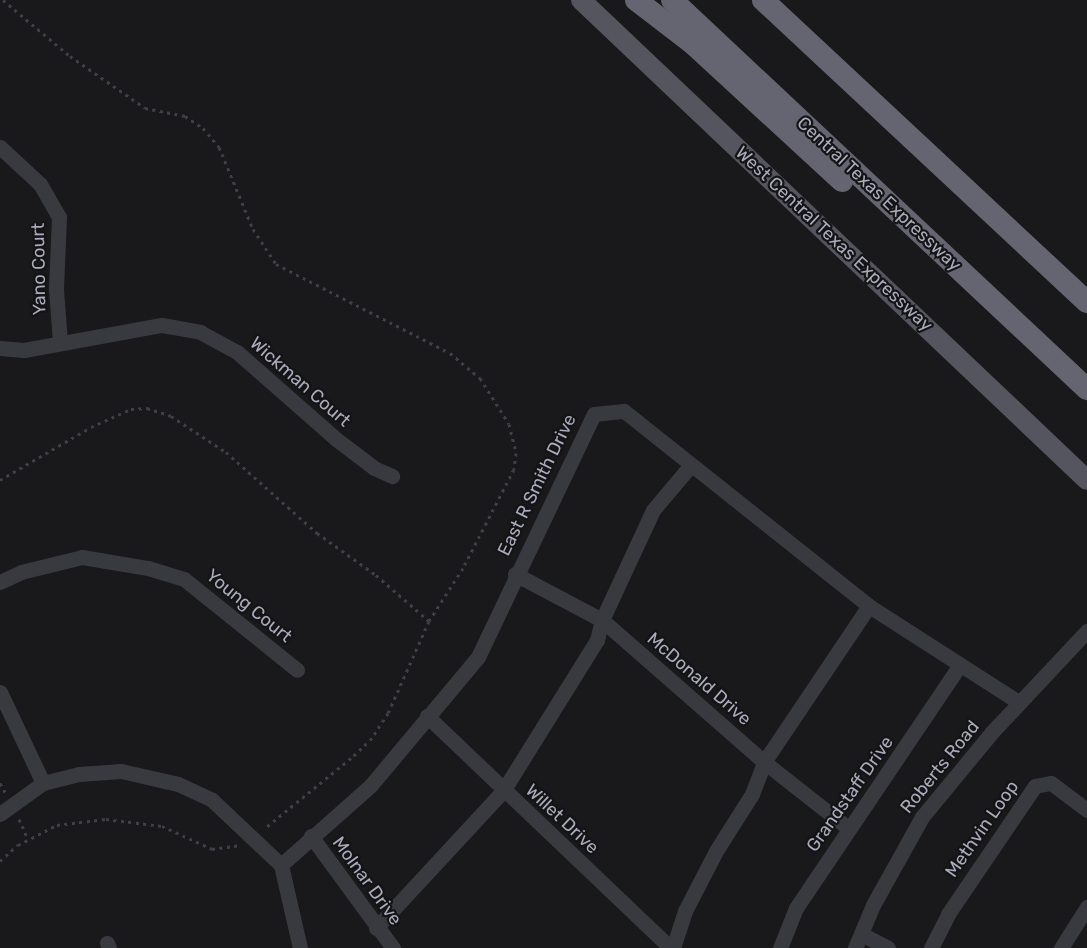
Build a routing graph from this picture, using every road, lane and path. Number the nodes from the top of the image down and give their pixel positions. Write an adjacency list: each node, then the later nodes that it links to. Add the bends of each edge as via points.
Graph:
1 (3, 0): 20 (path, via 70,56 145,108 185,116 204,128 219,147 253,229 276,264 450,353 480,378 497,399 509,424 516,453 514,469 463,568)
2 (581, 0): 15 (main road, West Central Texas Expressway)
3 (636, 0): 7 (highway, via 692,43 848,186)
4 (672, 0): 7 (highway, Central Texas Expressway)
5 (767, 3): 8 (highway)
6 (0, 147): 9 (street, Yano Court, via 40,184 59,217 56,290)
7 (923, 235): 11 (highway, Central Texas Expressway)
8 (1087, 302)
9 (60, 342): 10 (street, Wickman Court, via 24,350); 13 (street, Wickman Court, via 162,325 200,332 237,352 336,439 374,468)
10 (0, 348)
11 (1087, 388)
12 (691, 465): 16 (street, East R Smith Drive, via 624,411 594,414); 18 (street, East R Smith Drive); 19 (street, via 653,510)
13 (392, 476)
14 (0, 480): 20 (path, via 91,427 131,409 147,408 171,416 226,452 317,533 376,575)
15 (1087, 480)
16 (515, 574): 19 (street, McDonald Drive); 26 (street, East R Smith Drive, via 478,657)
17 (0, 582): 23 (street, Young Court, via 21,572 82,557 148,568 184,579)
18 (869, 606): 22 (street, East R Smith Drive); 27 (street)
19 (602, 620): 27 (street, McDonald Drive); 29 (street, via 597,640)
20 (429, 621): 34 (path, via 388,713 372,738 326,781)
21 (1087, 631): 25 (street, Roberts Road)
22 (959, 666): 25 (street, East R Smith Drive); 32 (street, Grandstaff Drive, via 905,750)
23 (297, 670)
24 (0, 692): 28 (street)
25 (1020, 703): 39 (street, Roberts Road, via 922,817)
26 (427, 716): 29 (street, Willet Drive); 33 (street, East R Smith Drive, via 371,785)
27 (764, 762): 32 (street, McDonald Drive); 42 (street, via 752,794 716,851 686,911)
28 (43, 783): 31 (street); 34 (street, via 79,774 121,771 151,776 212,800)
29 (503, 791): 38 (street); 42 (street, Willet Drive)
30 (1087, 810): 45 (street, Methvin Loop, via 1051,783 1035,786 948,914)
31 (0, 814)
32 (847, 827): 43 (street, Grandstaff Drive, via 796,908)
33 (311, 836): 36 (street, East R Smith Drive); 38 (street, Molnar Drive)
34 (254, 837): 35 (path, via 238,846 212,849 162,826 106,819 57,825 18,845); 36 (street)
35 (0, 861)
36 (281, 865): 40 (street)
37 (1087, 907): 46 (street)
38 (376, 928): 41 (street, Molnar Drive)
39 (858, 941): 44 (street)
40 (300, 948)
41 (393, 948)
42 (672, 948)
43 (780, 948)
44 (888, 948)
45 (931, 948)
46 (1061, 948)

